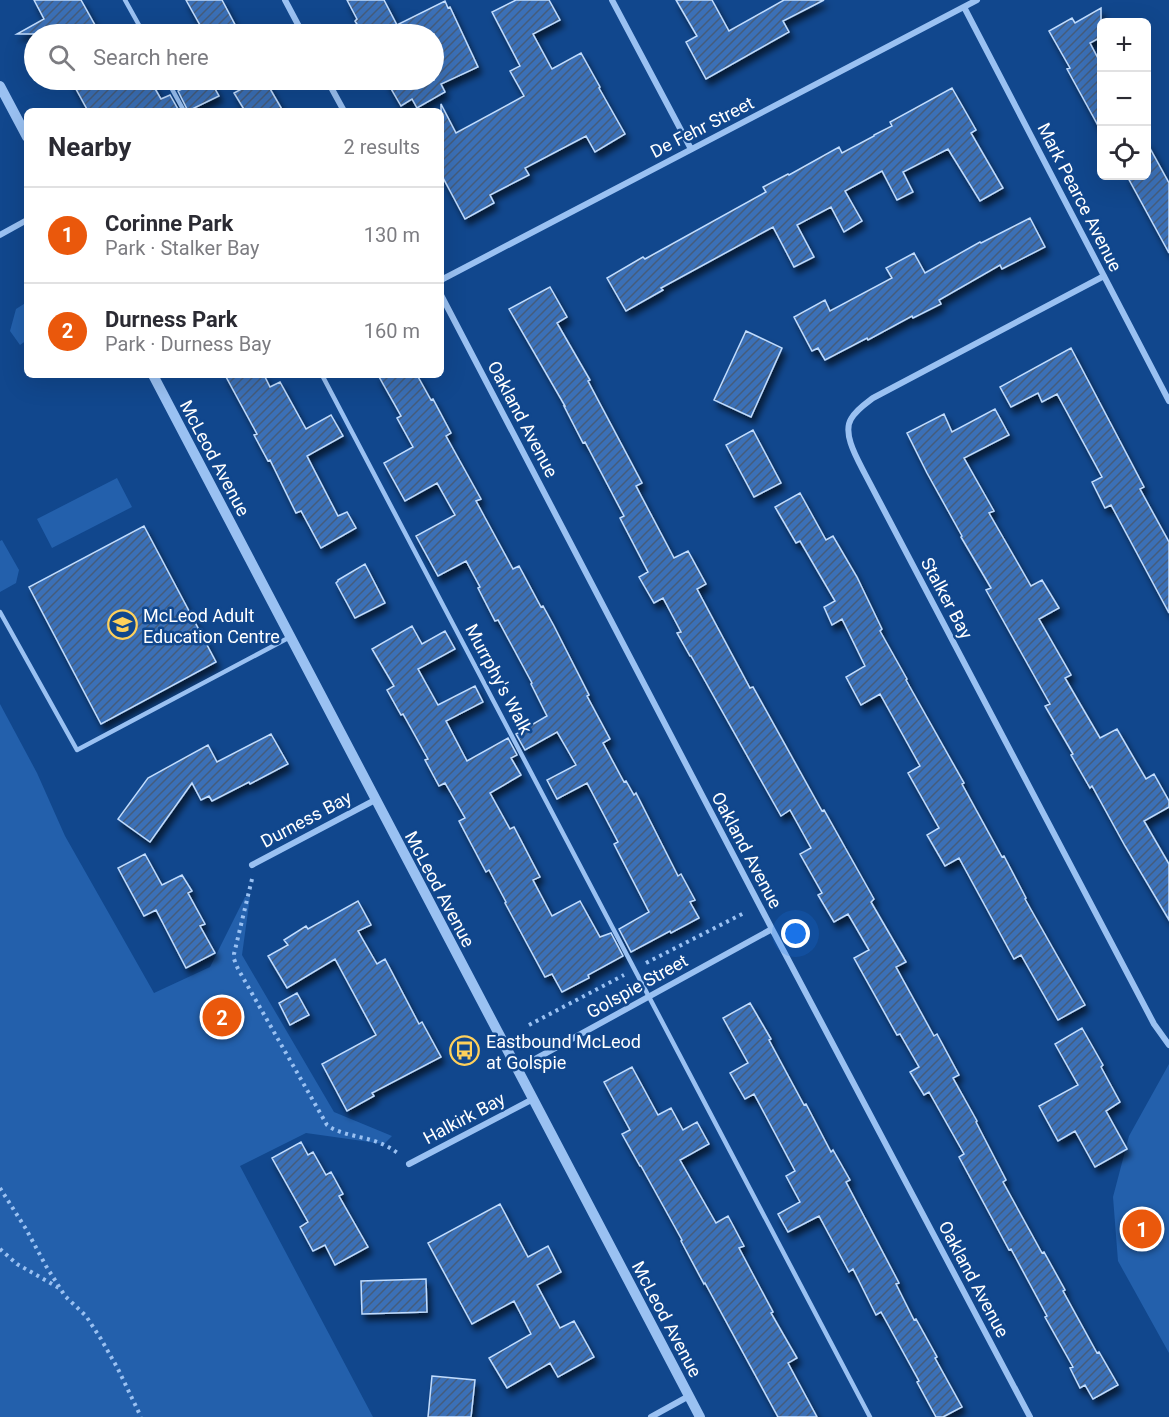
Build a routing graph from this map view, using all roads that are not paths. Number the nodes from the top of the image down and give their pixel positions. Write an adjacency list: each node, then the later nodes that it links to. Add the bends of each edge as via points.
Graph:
1 (125, 0): 6 (lane)
2 (285, 0): 7 (street)
3 (612, 0): 14 (street)
4 (977, 0): 5 (street, De Fehr Street)
5 (964, 7): 14 (street, De Fehr Street); 17 (street, Mark Pearce Avenue)
6 (138, 24)
7 (298, 24)
8 (0, 86): 13 (street)
9 (172, 90): 11 (lane)
10 (332, 90): 12 (street)
11 (182, 108)
12 (342, 108)
13 (24, 130)
14 (691, 149): 18 (street, De Fehr Street)
15 (24, 222): 16 (street)
16 (0, 235)
17 (1104, 276): 22 (street, Mark Pearce Avenue); 29 (street, Stalker Bay, via 873,398 849,421 849,435 865,474 1154,1024)
18 (444, 277)
19 (444, 301): 27 (street, Oakland Avenue)
20 (155, 378): 24 (street, McLeod Avenue)
21 (324, 378): 28 (lane, Murrphy's Walk)
22 (1169, 401)
23 (0, 612): 24 (lane, via 76,750)
24 (290, 638): 25 (street, McLeod Avenue)
25 (375, 800): 26 (street, Durness Bay); 30 (street, McLeod Avenue)
26 (252, 865)
27 (772, 929): 28 (street, Golspie Street); 37 (street, Oakland Avenue)
28 (649, 998): 30 (street, Golspie Street); 36 (lane, Murrphy's Walk)
29 (1169, 1045)
30 (517, 1069): 31 (street, McLeod Avenue)
31 (533, 1099): 32 (street, Halkirk Bay); 33 (street, McLeod Avenue)
32 (409, 1164)
33 (689, 1396): 34 (street); 35 (street, McLeod Avenue)
34 (651, 1417)
35 (700, 1417)
36 (870, 1417)
37 (1030, 1417)

